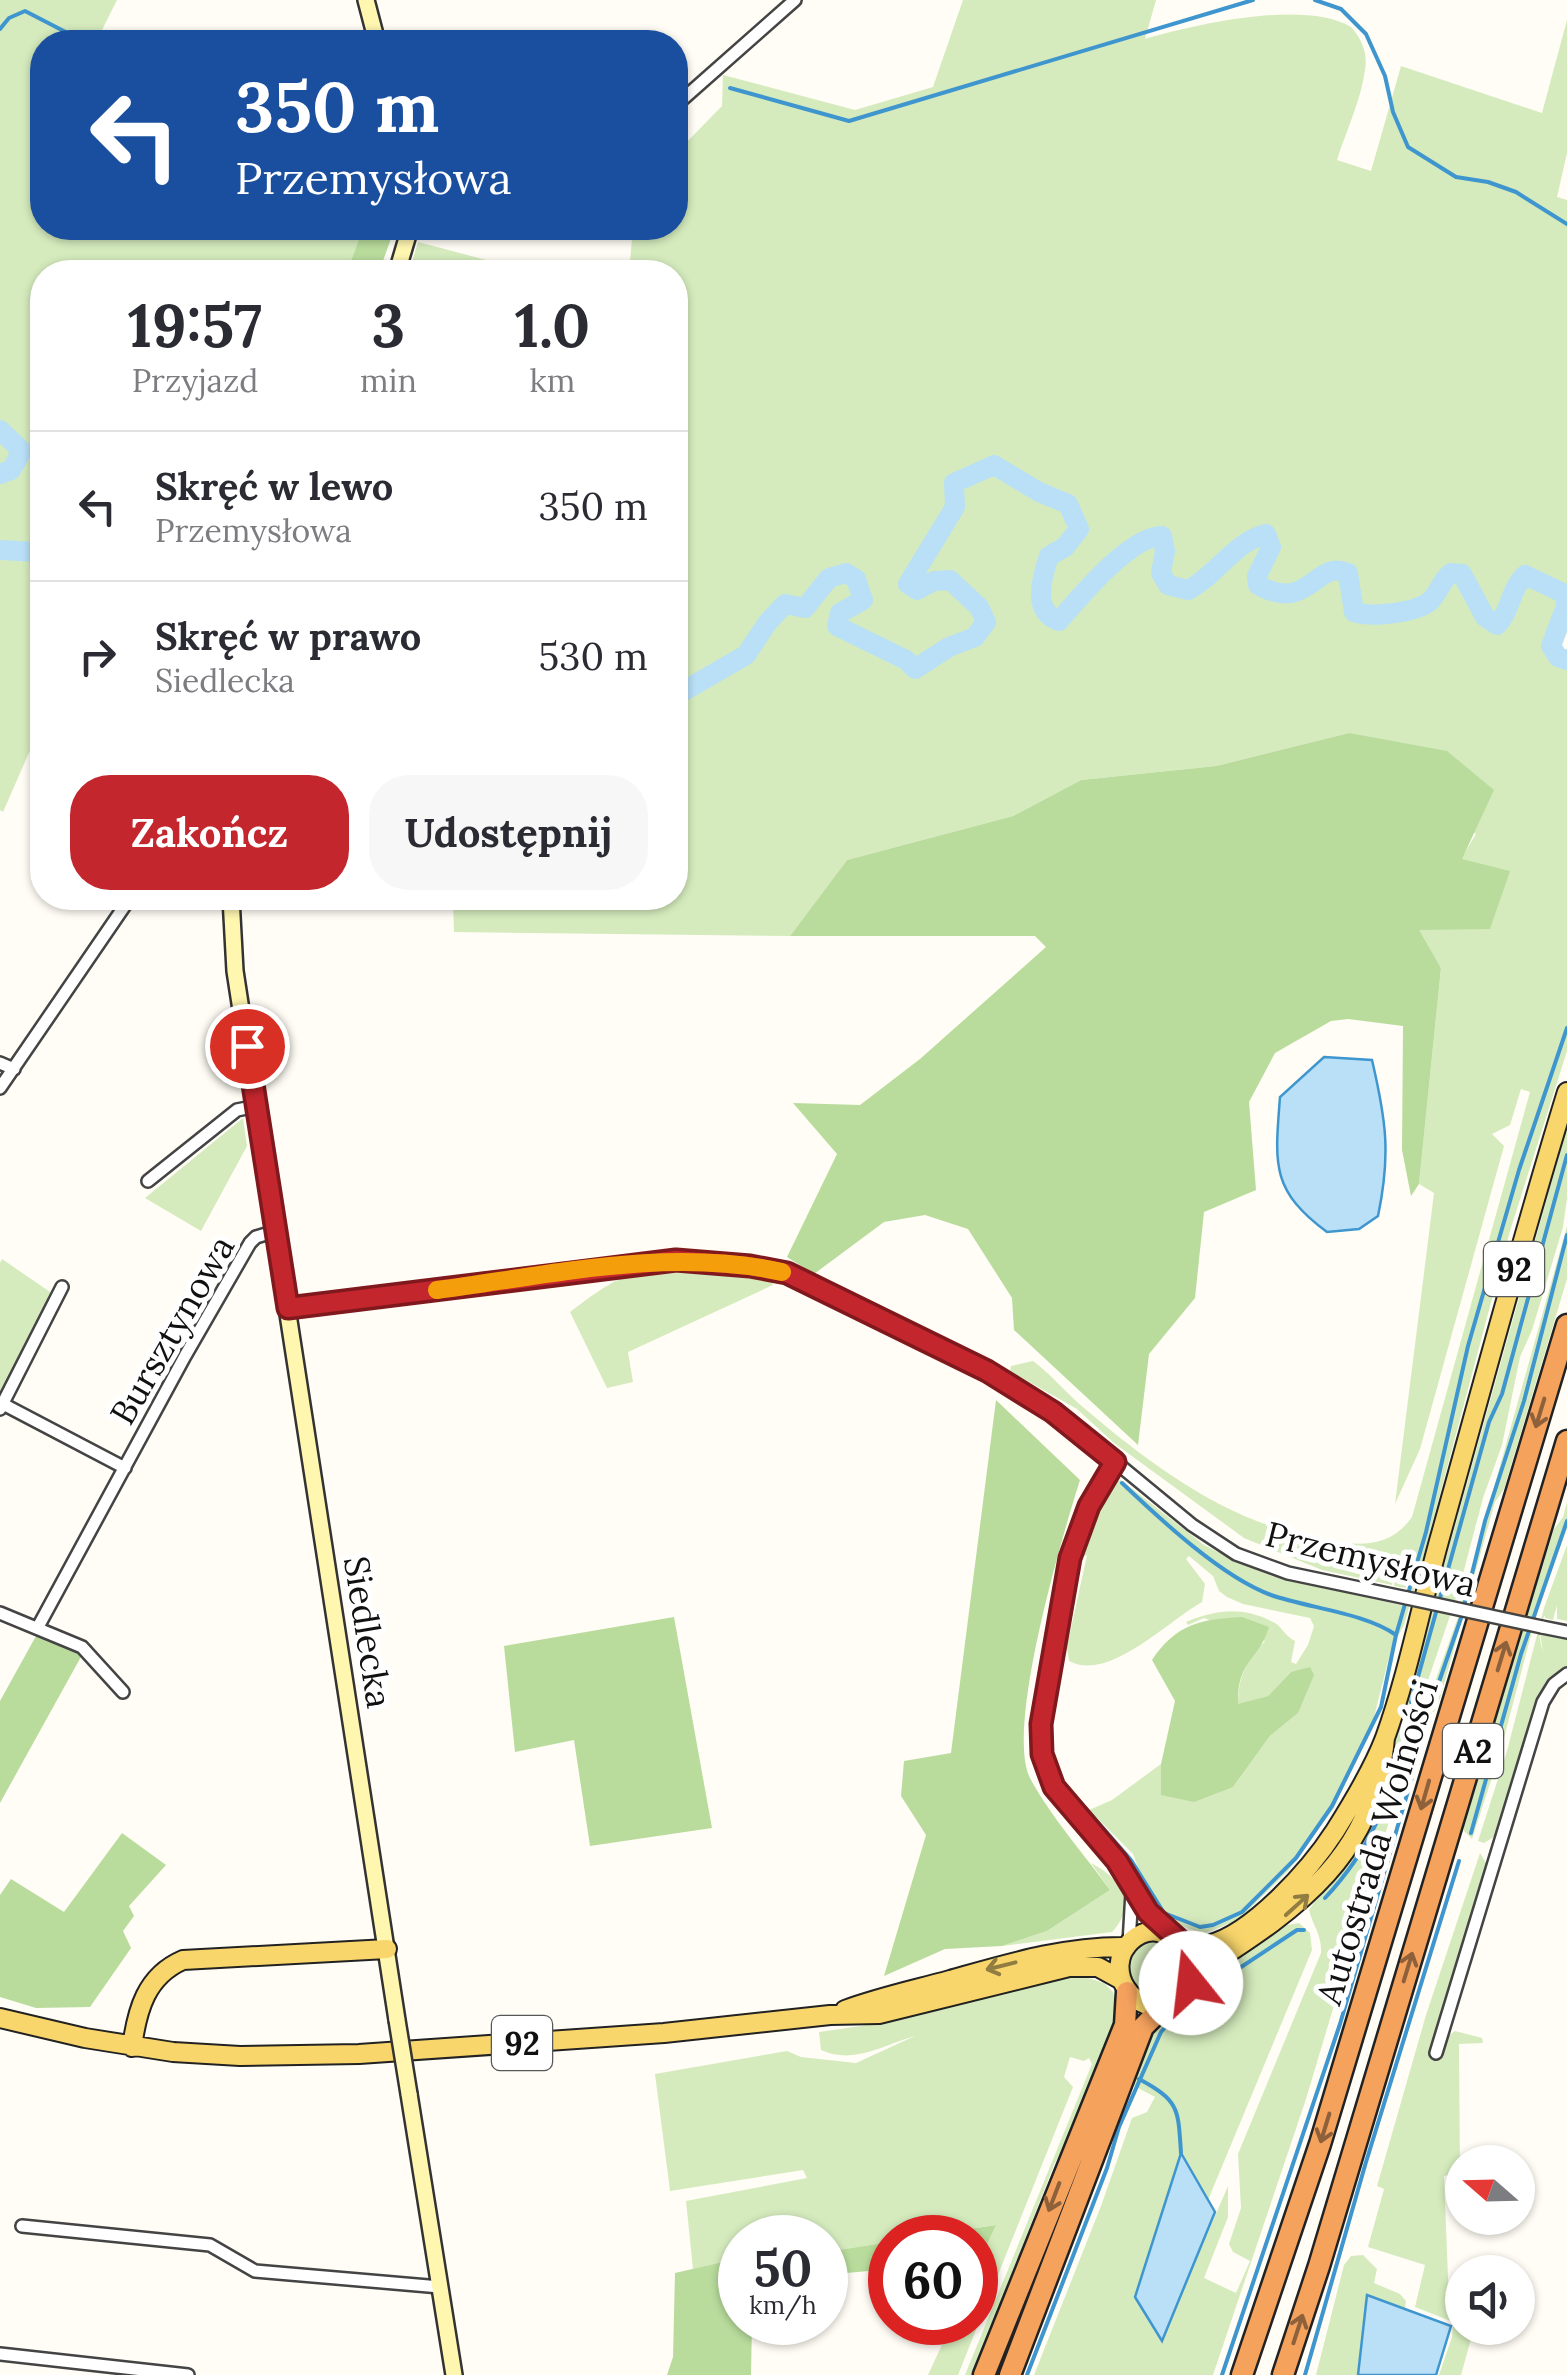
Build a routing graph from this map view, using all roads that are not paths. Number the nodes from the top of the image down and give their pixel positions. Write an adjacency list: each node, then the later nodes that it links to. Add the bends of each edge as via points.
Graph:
1 (366, 0): 3 (main road)
2 (794, 0): 4 (street)
3 (374, 30)
4 (688, 94)
5 (122, 910): 8 (street)
6 (232, 910): 11 (main road, Siedlecka)
7 (0, 1063): 8 (street)
8 (14, 1069): 9 (street)
9 (0, 1088)
10 (1567, 1092): 26 (main road, 92)
11 (257, 1106): 12 (street, via 236,1110); 13 (main road, Siedlecka)
12 (148, 1181)
13 (276, 1231): 15 (main road, Siedlecka); 20 (street, Bursztynowa, via 250,1244)
14 (62, 1287): 17 (street, Bursztynowa)
15 (288, 1308): 19 (street, Przemysłowa, via 676,1260 750,1266 787,1273 987,1371); 30 (main road, Siedlecka)
16 (1567, 1324): 45 (highway, Autostrada Wolności / A2, one-way to 45, via 1320,2144)
17 (2, 1406): 20 (street, Bursztynowa)
18 (1567, 1441): 46 (highway, Autostrada Wolności / A2, one-way to 18)
19 (1115, 1462): 23 (street, Przemysłowa, bridge, via 1236,1554 1288,1573); 27 (street, via 1070,1558 1040,1740 1054,1787)
20 (125, 1468): 22 (street, Bursztynowa)
21 (0, 1613): 22 (street)
22 (38, 1627): 25 (street, via 82,1647)
23 (1567, 1632)
24 (1567, 1674): 37 (street, via 1542,1702)
25 (123, 1692)
26 (1385, 1738): 28 (main road, 92, via 1337,1828 1293,1885 1212,1943); 31 (main road, 92, one-way to 26, via 1318,1886 1375,1794)
27 (1132, 1888): 28 (street); 29 (street)
28 (1176, 1937): 29 (main road, 92, via 1148,1932); 31 (main road, via 1194,1965)
29 (1127, 1945): 32 (main road, via 1120,1959); 34 (main road, 92, one-way to 34, via 994,1967)
30 (387, 1949): 36 (main road, via 184,1960 151,1984); 39 (main road, Siedlecka, bridge)
31 (1191, 1983): 33 (main road, 92)
32 (1124, 1985): 33 (main road, 92, via 1144,2004); 34 (main road, 92, via 1098,1966 1069,1967 879,2014); 43 (highway, one-way to 43, via 1125,2026)
33 (1165, 2005): 44 (highway, via 1143,2027)
34 (830, 2015): 36 (main road, 92, via 700,2031 359,2054 240,2056)
35 (0, 2018): 36 (main road, 92)
36 (132, 2046)
37 (1436, 2053)
38 (22, 2226): 39 (street, via 210,2245 256,2272)
39 (440, 2287): 42 (main road, Siedlecka)
40 (0, 2354): 41 (street)
41 (188, 2375)
42 (454, 2375)
43 (984, 2375)
44 (1010, 2375)
45 (1242, 2375)
46 (1283, 2375)

